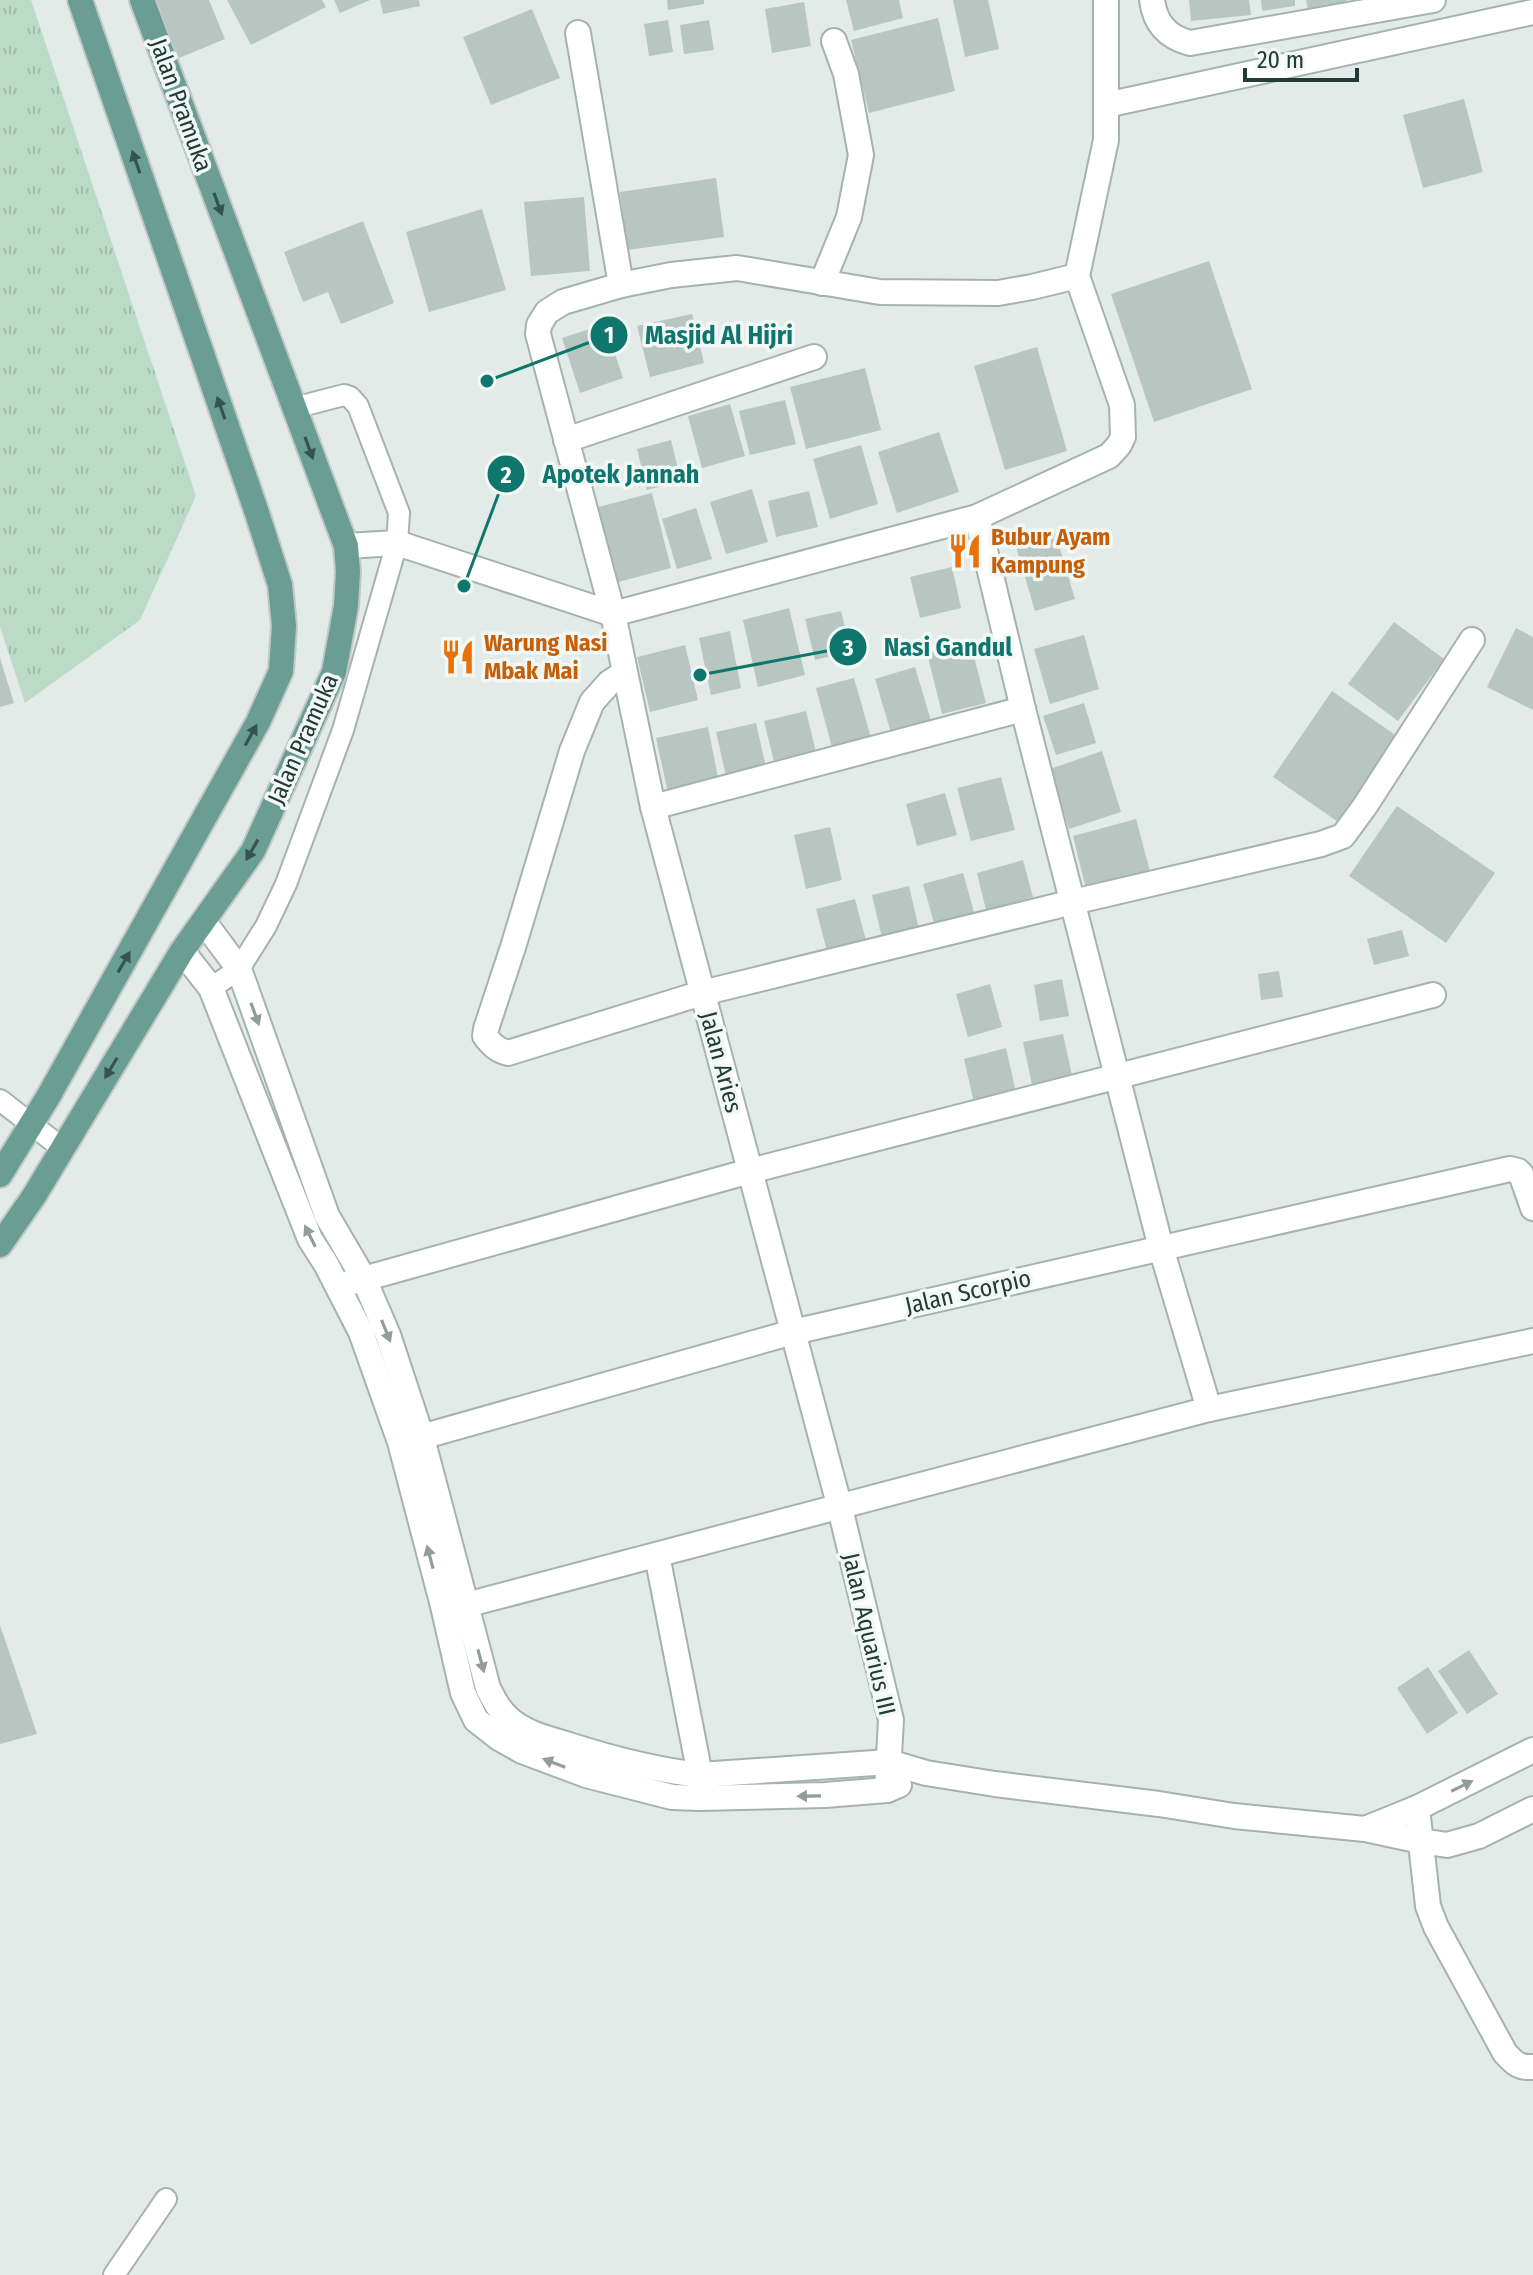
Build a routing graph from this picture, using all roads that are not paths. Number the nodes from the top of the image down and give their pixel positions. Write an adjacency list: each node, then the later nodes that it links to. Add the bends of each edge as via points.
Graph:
1 (80, 0): 33 (main road, Jalan Pramuka, one-way to 1, via 258,722 281,671 284,626 280,585 257,513)
2 (142, 0): 14 (main road, Jalan Pramuka, one-way to 14)
3 (1106, 0): 9 (street)
4 (1152, 0): 5 (street, via 1158,23 1190,43)
5 (1433, 0)
6 (1533, 12): 9 (street)
7 (578, 33): 12 (street)
8 (834, 41): 11 (street, via 846,74 861,155 849,217)
9 (1106, 105): 10 (street, via 1106,140)
10 (1077, 276): 11 (street, via 998,293 880,292); 16 (street, via 1122,405 1119,445 1092,465)
11 (822, 283): 12 (street, via 737,268)
12 (621, 285): 15 (street, Jalan Aries, via 563,302 539,325)
13 (814, 357): 15 (street)
14 (294, 408): 17 (lane, via 344,395 358,406 399,513); 18 (main road, Jalan Pramuka, one-way to 18)
15 (566, 440): 19 (street, Jalan Aries)
16 (977, 517): 19 (street); 22 (street)
17 (397, 543): 18 (street); 19 (street); 27 (lane, via 343,730 286,884)
18 (346, 546): 25 (main road, Jalan Pramuka, one-way to 25, via 346,606 334,672 253,851)
19 (613, 614): 21 (street, Jalan Aries)
20 (1472, 640): 24 (street, via 1343,836)
21 (624, 673): 23 (street, Jalan Aries); 29 (street, via 592,702 572,751 485,1036 508,1053)
22 (1023, 709): 23 (street); 24 (street)
23 (653, 807): 29 (street, Jalan Aries)
24 (1073, 902): 29 (street); 31 (street)
25 (204, 922): 26 (main road, Jalan Pramuka); 27 (street)
26 (182, 951): 28 (street); 34 (main road, Jalan Pramuka, one-way to 34)
27 (239, 969): 28 (lane); 40 (street, one-way to 40, via 327,1216)
28 (211, 988): 41 (street, one-way to 28, via 310,1239)
29 (702, 993): 35 (street, Jalan Aries)
30 (1433, 995): 31 (street)
31 (1118, 1077): 35 (street); 39 (street)
32 (0, 1100): 33 (lane)
33 (32, 1125): 34 (lane); 36 (main road, Jalan Pramuka)
34 (62, 1148): 38 (main road, Jalan Pramuka)
35 (750, 1171): 40 (street); 42 (street, Jalan Aries)
36 (0, 1175)
37 (1533, 1208): 39 (street, Jalan Scorpio, via 1526,1184 1518,1171 1510,1169)
38 (0, 1245)
39 (1161, 1248): 42 (street, Jalan Scorpio); 44 (street)
40 (364, 1279): 41 (street); 45 (street, one-way to 45, via 388,1335)
41 (338, 1287): 45 (street)
42 (793, 1332): 45 (street, Jalan Scorpio); 46 (street, Jalan Aries)
43 (1533, 1341): 44 (street)
44 (1209, 1409): 46 (street)
45 (411, 1440): 48 (street)
46 (840, 1508): 47 (street); 50 (street, Jalan Aquarius III, via 891,1720)
47 (657, 1555): 48 (street); 52 (street)
48 (454, 1605): 52 (street, via 463,1693 476,1720 499,1738 586,1775 672,1797)
49 (1533, 1750): 54 (street, one-way to 49)
50 (889, 1762): 51 (street); 52 (street); 53 (street)
51 (926, 1773): 53 (street); 56 (street)
52 (700, 1787): 53 (street, one-way to 52, via 825,1795)
53 (887, 1790)
54 (1417, 1808): 56 (street); 57 (street)
55 (1533, 1809): 57 (street, via 1468,1839 1447,1845)
56 (1365, 1829): 57 (street)
57 (1421, 1841): 58 (street, via 1428,1906 1436,1927 1505,2053 1517,2065)
58 (1533, 2067)
59 (166, 2199): 60 (lane)
60 (114, 2275)

